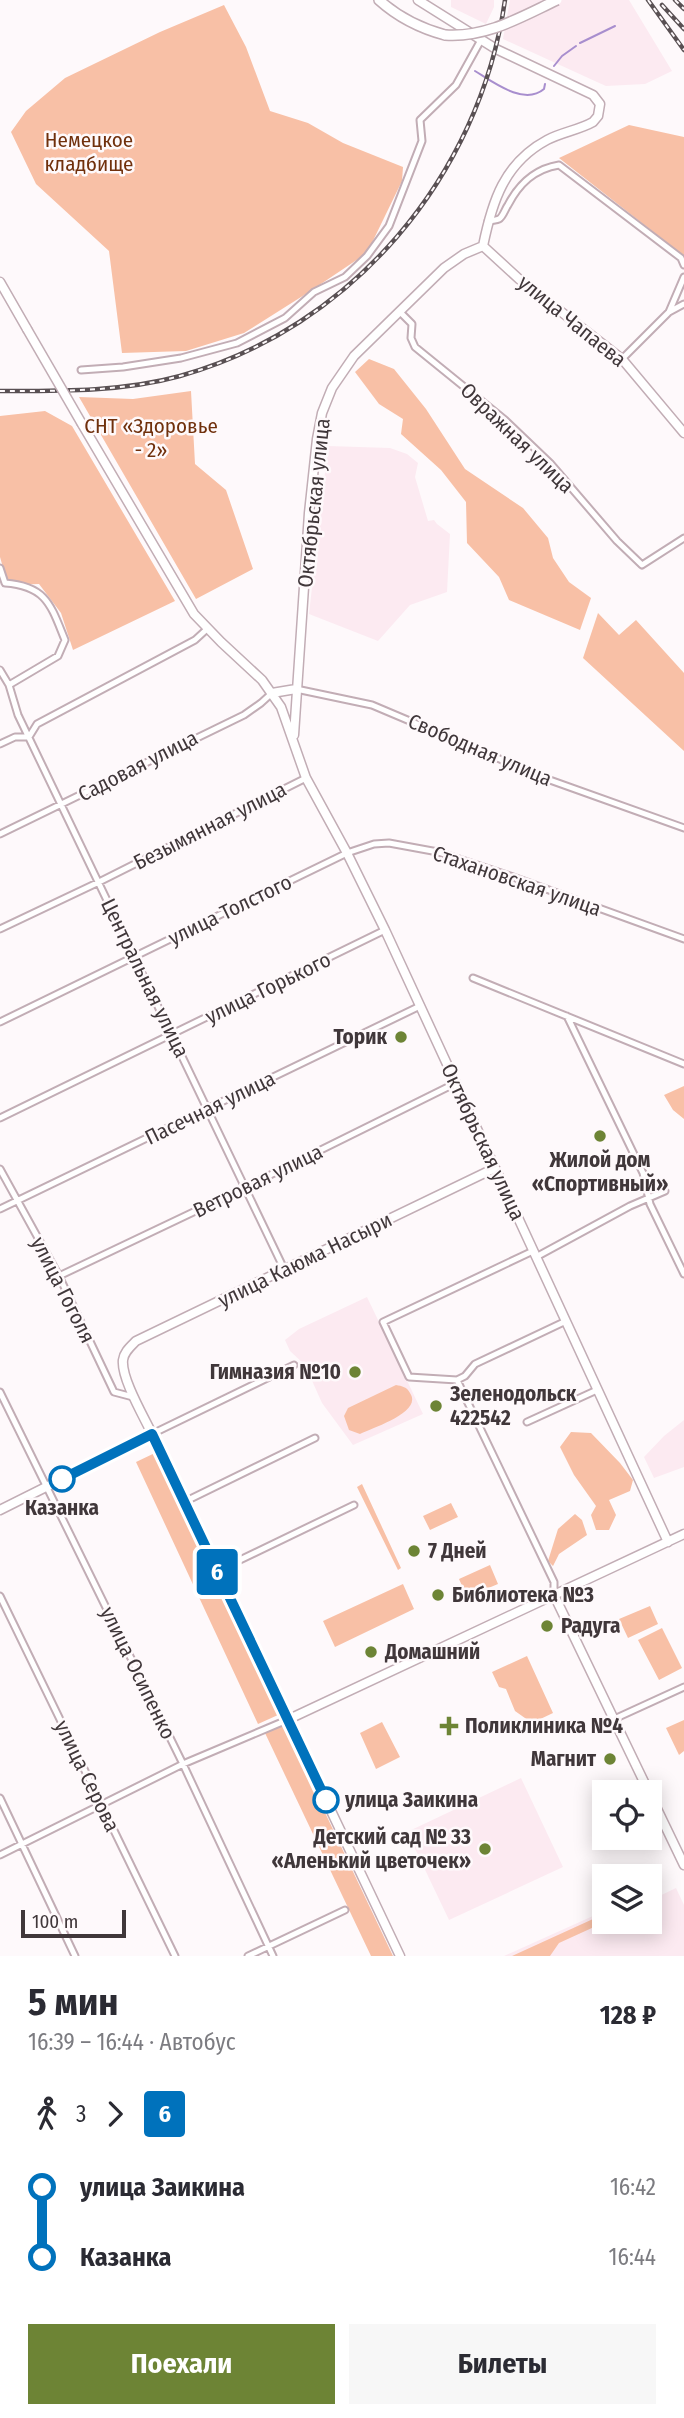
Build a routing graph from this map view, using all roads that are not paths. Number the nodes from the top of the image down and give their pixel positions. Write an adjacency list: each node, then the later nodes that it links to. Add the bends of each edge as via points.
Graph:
1 (379, 0): 2 (main road, bridge, via 414,25 464,36 482,33)
2 (557, 0)
3 (424, 2): 4 (main road)
4 (481, 40): 5 (main road, via 593,95 600,104 593,122 548,140 523,159 498,191); 14 (street, via 456,85 420,120 422,141 389,226 345,277 237,342 181,358)
5 (488, 221): 6 (main road); 7 (street, via 502,217 532,174 559,165 681,258)
6 (483, 246): 11 (main road, Октябрьская улица, via 444,268); 13 (main road, улица Чапаева)
7 (684, 265)
8 (684, 277): 12 (street)
9 (0, 282): 18 (main road, Октябрьская улица, bridge, via 182,596)
10 (684, 304): 12 (street)
11 (400, 312): 16 (street, Овражная улица, via 411,324 415,347 550,463 642,565); 21 (main road, Октябрьская улица, via 354,356 332,388 322,413 309,513)
12 (669, 312): 13 (street)
13 (622, 359): 15 (main road, улица Чапаева)
14 (81, 370)
15 (684, 433)
16 (684, 538)
17 (0, 568): 20 (street, via 5,583 31,587 48,600 65,640 58,656)
18 (207, 629): 22 (main road, Октябрьская улица); 23 (street, via 195,640 37,724)
19 (0, 670): 20 (street, Центральная улица)
20 (9, 685): 23 (street, Центральная улица)
21 (296, 689): 22 (main road, Свободная улица); 25 (main road, Октябрьская улица); 28 (street, Свободная улица, via 372,705 547,779)
22 (272, 693): 25 (main road, Октябрьская улица); 27 (street, Садовая улица, via 244,715)
23 (29, 737): 24 (street); 27 (street, Центральная улица)
24 (0, 744)
25 (294, 744): 26 (main road, Октябрьская улица)
26 (306, 778): 30 (main road, Октябрьская улица); 31 (street, Безымянная улица)
27 (61, 805): 29 (street, Садовая улица); 31 (street, Центральная улица)
28 (684, 828)
29 (0, 834)
30 (347, 853): 33 (main road, Октябрьская улица); 34 (street, Стахановская улица, via 389,843 438,852); 35 (street, улица Толстого)
31 (99, 883): 32 (street, Безымянная улица); 35 (street, Центральная улица)
32 (0, 929)
33 (385, 930): 37 (main road, Октябрьская улица); 40 (street, улица Горького)
34 (684, 939)
35 (135, 958): 39 (street, улица Толстого); 40 (street, Центральная улица)
36 (472, 978): 38 (street)
37 (420, 1006): 42 (main road, Октябрьская улица); 43 (street, Пасечная улица)
38 (567, 1016): 41 (street); 49 (street, via 643,1172)
39 (0, 1022)
40 (173, 1035): 43 (street, Центральная улица); 44 (street, улица Горького)
41 (684, 1064)
42 (456, 1083): 45 (main road, Октябрьская улица); 47 (street, Ветровая улица)
43 (208, 1108): 47 (street, Центральная улица); 50 (street, Пасечная улица)
44 (0, 1118)
45 (495, 1168): 52 (main road, Октябрьская улица); 53 (main road, улица Каюма Насыри)
46 (0, 1169): 50 (street, улица Гоголя)
47 (246, 1187): 53 (street, Центральная улица); 55 (street, Ветровая улица)
48 (665, 1191): 49 (street)
49 (648, 1198): 52 (street); 54 (street)
50 (17, 1201): 51 (street, Пасечная улица); 55 (street, улица Гоголя)
51 (0, 1209)
52 (535, 1254): 56 (main road, Октябрьская улица); 58 (street, via 383,1322 409,1377)
53 (285, 1270): 61 (main road, улица Каюма Насыри, via 136,1341 123,1360)
54 (684, 1274)
55 (59, 1276): 61 (street, улица Гоголя, via 114,1392)
56 (566, 1321): 58 (street, via 475,1364); 59 (main road, Октябрьская улица)
57 (294, 1365): 63 (street)
58 (457, 1380): 72 (street, via 554,1582)
59 (597, 1390): 62 (street); 70 (main road, Октябрьская улица)
60 (0, 1392): 65 (street, улица Осипенко)
61 (136, 1398): 63 (main road)
62 (527, 1422)
63 (152, 1434): 65 (main road); 66 (main road)
64 (315, 1438): 66 (street)
65 (47, 1487): 68 (main road); 77 (street, улица Осипенко)
66 (184, 1502): 71 (main road)
67 (354, 1506): 71 (street)
68 (0, 1510)
69 (684, 1535): 70 (main road)
70 (668, 1542): 72 (main road)
71 (216, 1571): 75 (main road)
72 (554, 1595): 75 (main road); 76 (main road)
73 (0, 1597): 79 (street, улица Серова)
74 (684, 1687): 76 (street)
75 (287, 1720): 77 (street); 89 (main road)
76 (612, 1720): 82 (main road)
77 (183, 1764): 79 (street); 84 (street, улица Осипенко)
78 (0, 1798): 80 (street)
79 (102, 1805): 80 (street); 86 (street, улица Серова)
80 (22, 1844): 81 (street); 85 (street)
81 (0, 1854)
82 (684, 1865)
83 (345, 1910): 84 (street)
84 (269, 1946): 87 (street); 88 (street, улица Осипенко)
85 (75, 1956)
86 (174, 1956)
87 (248, 1956)
88 (273, 1956)
89 (400, 1956)

